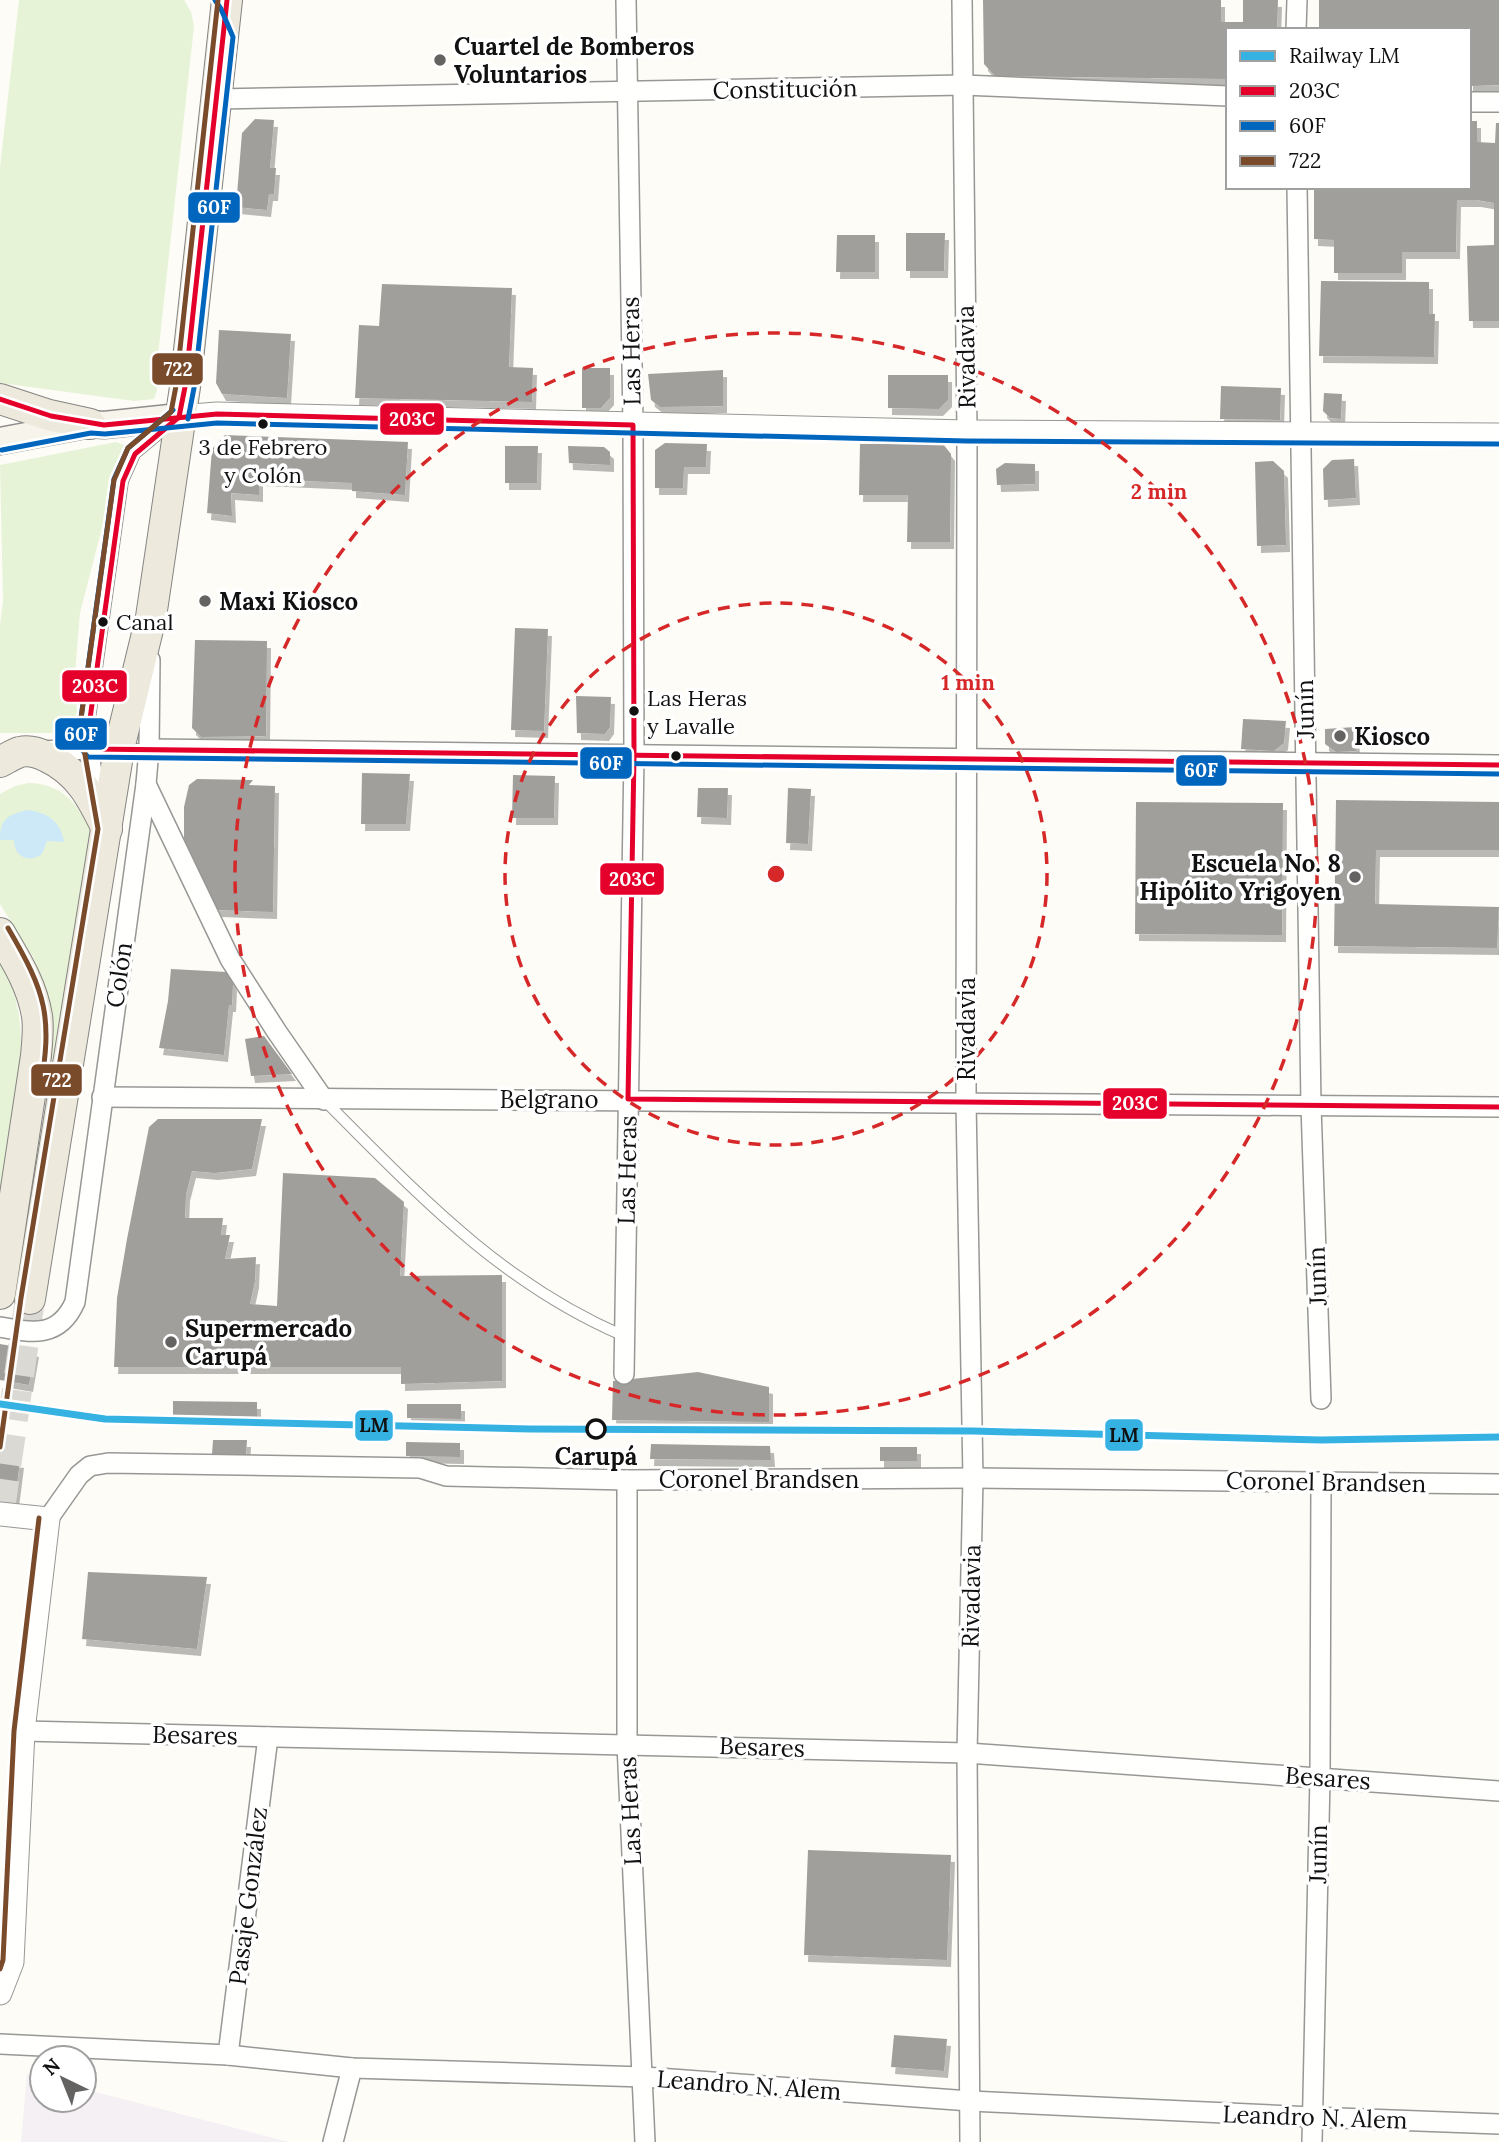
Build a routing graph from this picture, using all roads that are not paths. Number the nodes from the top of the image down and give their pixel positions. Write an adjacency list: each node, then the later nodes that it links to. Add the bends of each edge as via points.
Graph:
1 (204, 0): 7 (main road)
2 (227, 0): 7 (main road, Colón)
3 (626, 0): 9 (street, Las Heras)
4 (962, 0): 8 (street, Rivadavia)
5 (1297, 0): 6 (street)
6 (1296, 28)
7 (224, 37): 11 (main road, Colón)
8 (963, 85): 9 (street, Constitución); 10 (street, Constitución); 19 (street, Rivadavia)
9 (626, 92): 11 (street, Constitución); 18 (street, Las Heras)
10 (1226, 96)
11 (217, 99): 16 (main road, Colón)
12 (1471, 102): 13 (street)
13 (1499, 102)
14 (1297, 189): 20 (street, Junín)
15 (0, 399): 17 (main road)
16 (179, 417): 17 (main road); 18 (street, via 217,414); 23 (main road, Colón); 24 (lane, via 135,454 123,481 89,726)
17 (90, 424): 22 (main road)
18 (633, 425): 19 (street); 27 (street, Las Heras)
19 (967, 432): 20 (street); 28 (street, Rivadavia)
20 (1301, 433): 21 (street); 29 (street, Junín)
21 (1499, 435)
22 (0, 441)
23 (151, 617): 24 (main road, Colón); 25 (street, Colón)
24 (105, 749): 25 (lane); 26 (street); 32 (main road, Colón)
25 (149, 749): 27 (street); 31 (street, Colón)
26 (7, 754): 32 (main road, via 38,752 61,763 78,778)
27 (634, 756): 28 (street); 36 (street, Las Heras)
28 (965, 759): 29 (street); 37 (street, Rivadavia)
29 (1306, 763): 30 (street); 38 (street, Junín)
30 (1499, 765)
31 (146, 784): 34 (street, Colón); 35 (street, via 230,959)
32 (107, 829): 41 (main road, Colón)
33 (0, 933): 40 (main road, via 31,990 38,1018)
34 (102, 1097): 35 (street, Belgrano); 42 (street, Colón, via 75,1303 59,1326 33,1333)
35 (324, 1100): 36 (street, Belgrano); 43 (lane, via 455,1229 505,1269 557,1303)
36 (628, 1100): 37 (street, Belgrano); 43 (street, Las Heras)
37 (966, 1102): 38 (street, Belgrano); 46 (street, Rivadavia)
38 (1311, 1106): 39 (street, Belgrano); 45 (street, Junín)
39 (1499, 1107)
40 (0, 1294)
41 (30, 1298)
42 (0, 1326)
43 (624, 1336): 44 (street, Las Heras)
44 (624, 1374)
45 (1321, 1399)
46 (973, 1478): 47 (street, Coronel Brandsen); 48 (street, Coronel Brandsen); 55 (street, Rivadavia)
47 (627, 1480): 51 (street, Coronel Brandsen, via 446,1476 421,1468 108,1463 90,1466 79,1475); 54 (street, Las Heras)
48 (1321, 1482): 49 (street, Coronel Brandsen); 56 (street, Junín)
49 (1499, 1484)
50 (0, 1514): 51 (street)
51 (48, 1519): 52 (street)
52 (23, 1731): 53 (street, Besares); 58 (street, via 12,1962)
53 (268, 1737): 54 (street, Besares); 60 (street, Pasaje González)
54 (627, 1744): 55 (street, Besares); 62 (street, Las Heras)
55 (967, 1753): 56 (street, Besares); 63 (street, Rivadavia)
56 (1320, 1778): 57 (street, Besares); 64 (street, Junín)
57 (1499, 1791)
58 (0, 1993)
59 (0, 2044): 60 (street, Leandro N. Alem)
60 (228, 2055): 61 (street, Leandro N. Alem)
61 (352, 2068): 62 (street, Leandro N. Alem); 66 (street)
62 (643, 2077): 63 (street, Leandro N. Alem); 67 (street, Las Heras)
63 (970, 2101): 64 (street, Leandro N. Alem); 68 (street, Rivadavia)
64 (1312, 2117): 65 (street, Leandro N. Alem); 69 (street, Junín)
65 (1499, 2123)
66 (333, 2142)
67 (645, 2142)
68 (970, 2142)
69 (1312, 2142)

